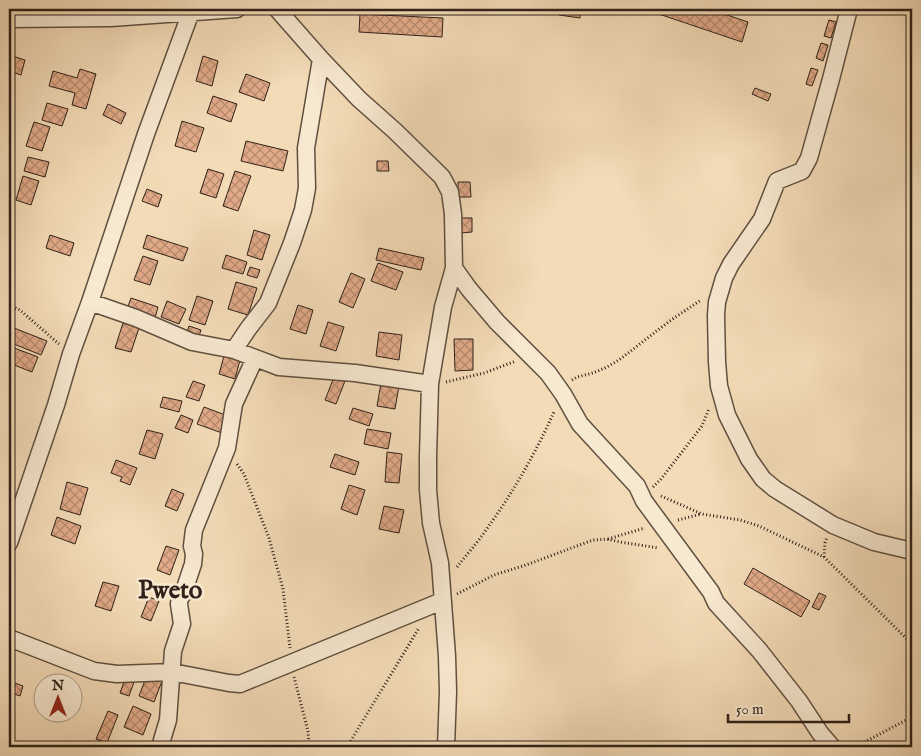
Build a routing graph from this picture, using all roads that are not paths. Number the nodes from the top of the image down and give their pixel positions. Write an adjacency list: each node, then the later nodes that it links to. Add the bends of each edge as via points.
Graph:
1 (237, 9): 4 (street)
2 (277, 9): 6 (street)
3 (849, 9): 13 (street, via 809,158 802,171 777,180 762,219 731,264 722,285 716,315 719,386 727,414 749,459 775,489 833,525 874,542)
4 (192, 10): 5 (street, via 111,18); 8 (street, via 146,134)
5 (9, 19)
6 (321, 59): 7 (street, via 442,176 450,192 453,214); 9 (street, via 306,148 307,188 303,210 268,303)
7 (454, 268): 11 (street); 19 (street, via 497,322 548,373 580,424 643,489 644,501 716,603 760,650)
8 (90, 302): 9 (street, via 192,342); 12 (street)
9 (234, 350): 10 (street)
10 (255, 358): 11 (street, via 279,367 348,372); 16 (street, via 234,404 227,448 194,530 194,559 180,598 182,624 173,651)
11 (430, 384): 14 (street, via 428,490 440,563)
12 (9, 543)
13 (912, 551)
14 (442, 601): 16 (street, via 240,684); 18 (street, via 448,692)
15 (9, 638): 16 (street, via 94,671 116,674)
16 (172, 672): 17 (street)
17 (162, 747)
18 (446, 747)
19 (832, 747)

